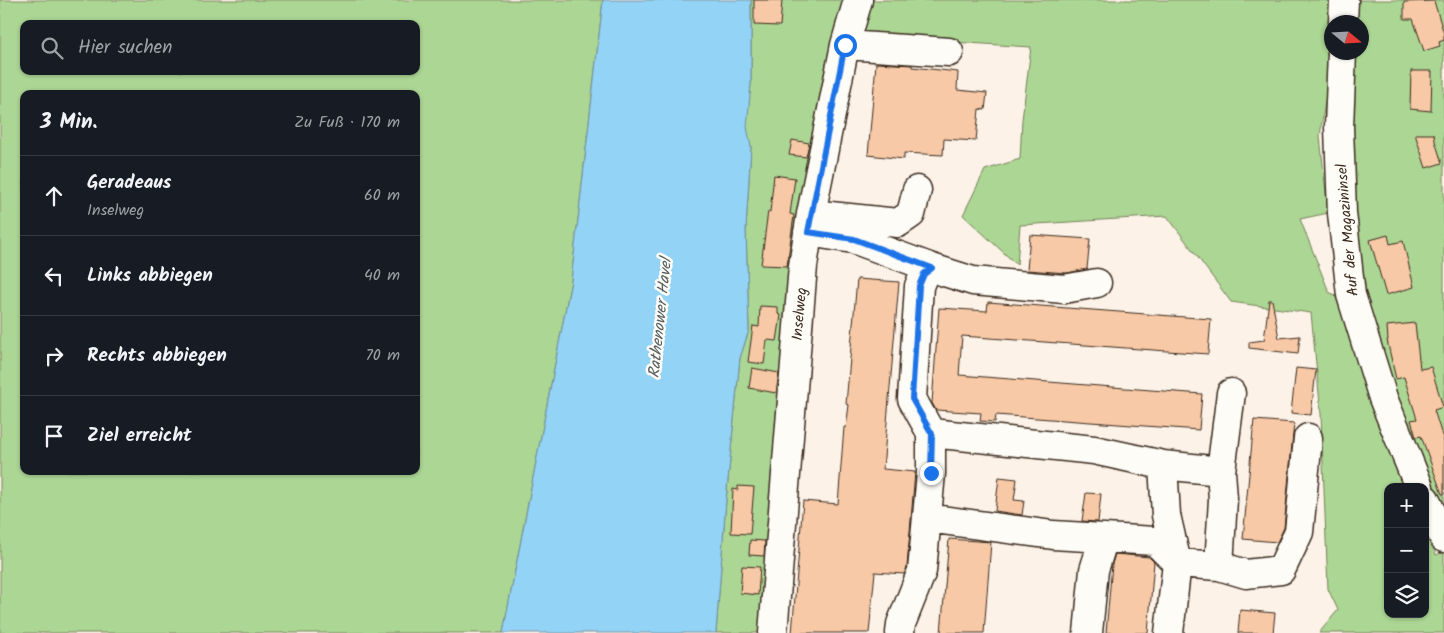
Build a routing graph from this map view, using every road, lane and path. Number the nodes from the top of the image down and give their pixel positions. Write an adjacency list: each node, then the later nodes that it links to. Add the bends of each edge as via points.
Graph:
1 (858, 0): 4 (street, Inselweg)
2 (1344, 0): 3 (street)
3 (1343, 15)
4 (845, 45): 5 (street); 8 (street, Inselweg)
5 (949, 52)
6 (1342, 60): 16 (street, Auf der Magazininsel, via 1339,127 1342,204 1351,294 1383,398)
7 (917, 190): 8 (street, via 911,214 898,223)
8 (809, 223): 9 (street); 23 (street, Inselweg)
9 (932, 268): 10 (street, via 982,282 1064,289); 12 (street, via 924,274 919,286 912,399)
10 (1097, 284)
11 (1231, 393): 15 (street)
12 (932, 434): 14 (street, via 1094,450); 18 (street)
13 (1308, 438): 22 (street, via 1299,532 1281,570 1246,574)
14 (1163, 465): 15 (street); 21 (street, via 1166,515)
15 (1220, 471): 22 (street, via 1223,499)
16 (1417, 483)
17 (1429, 507): 20 (street)
18 (928, 518): 19 (street, via 1053,535); 24 (street, via 922,571)
19 (1104, 538): 21 (street, via 1155,541); 25 (street, via 1094,570)
20 (1444, 538)
21 (1177, 563): 22 (street); 26 (street)
22 (1219, 566)
23 (773, 633)
24 (900, 633)
25 (1088, 633)
26 (1169, 633)

